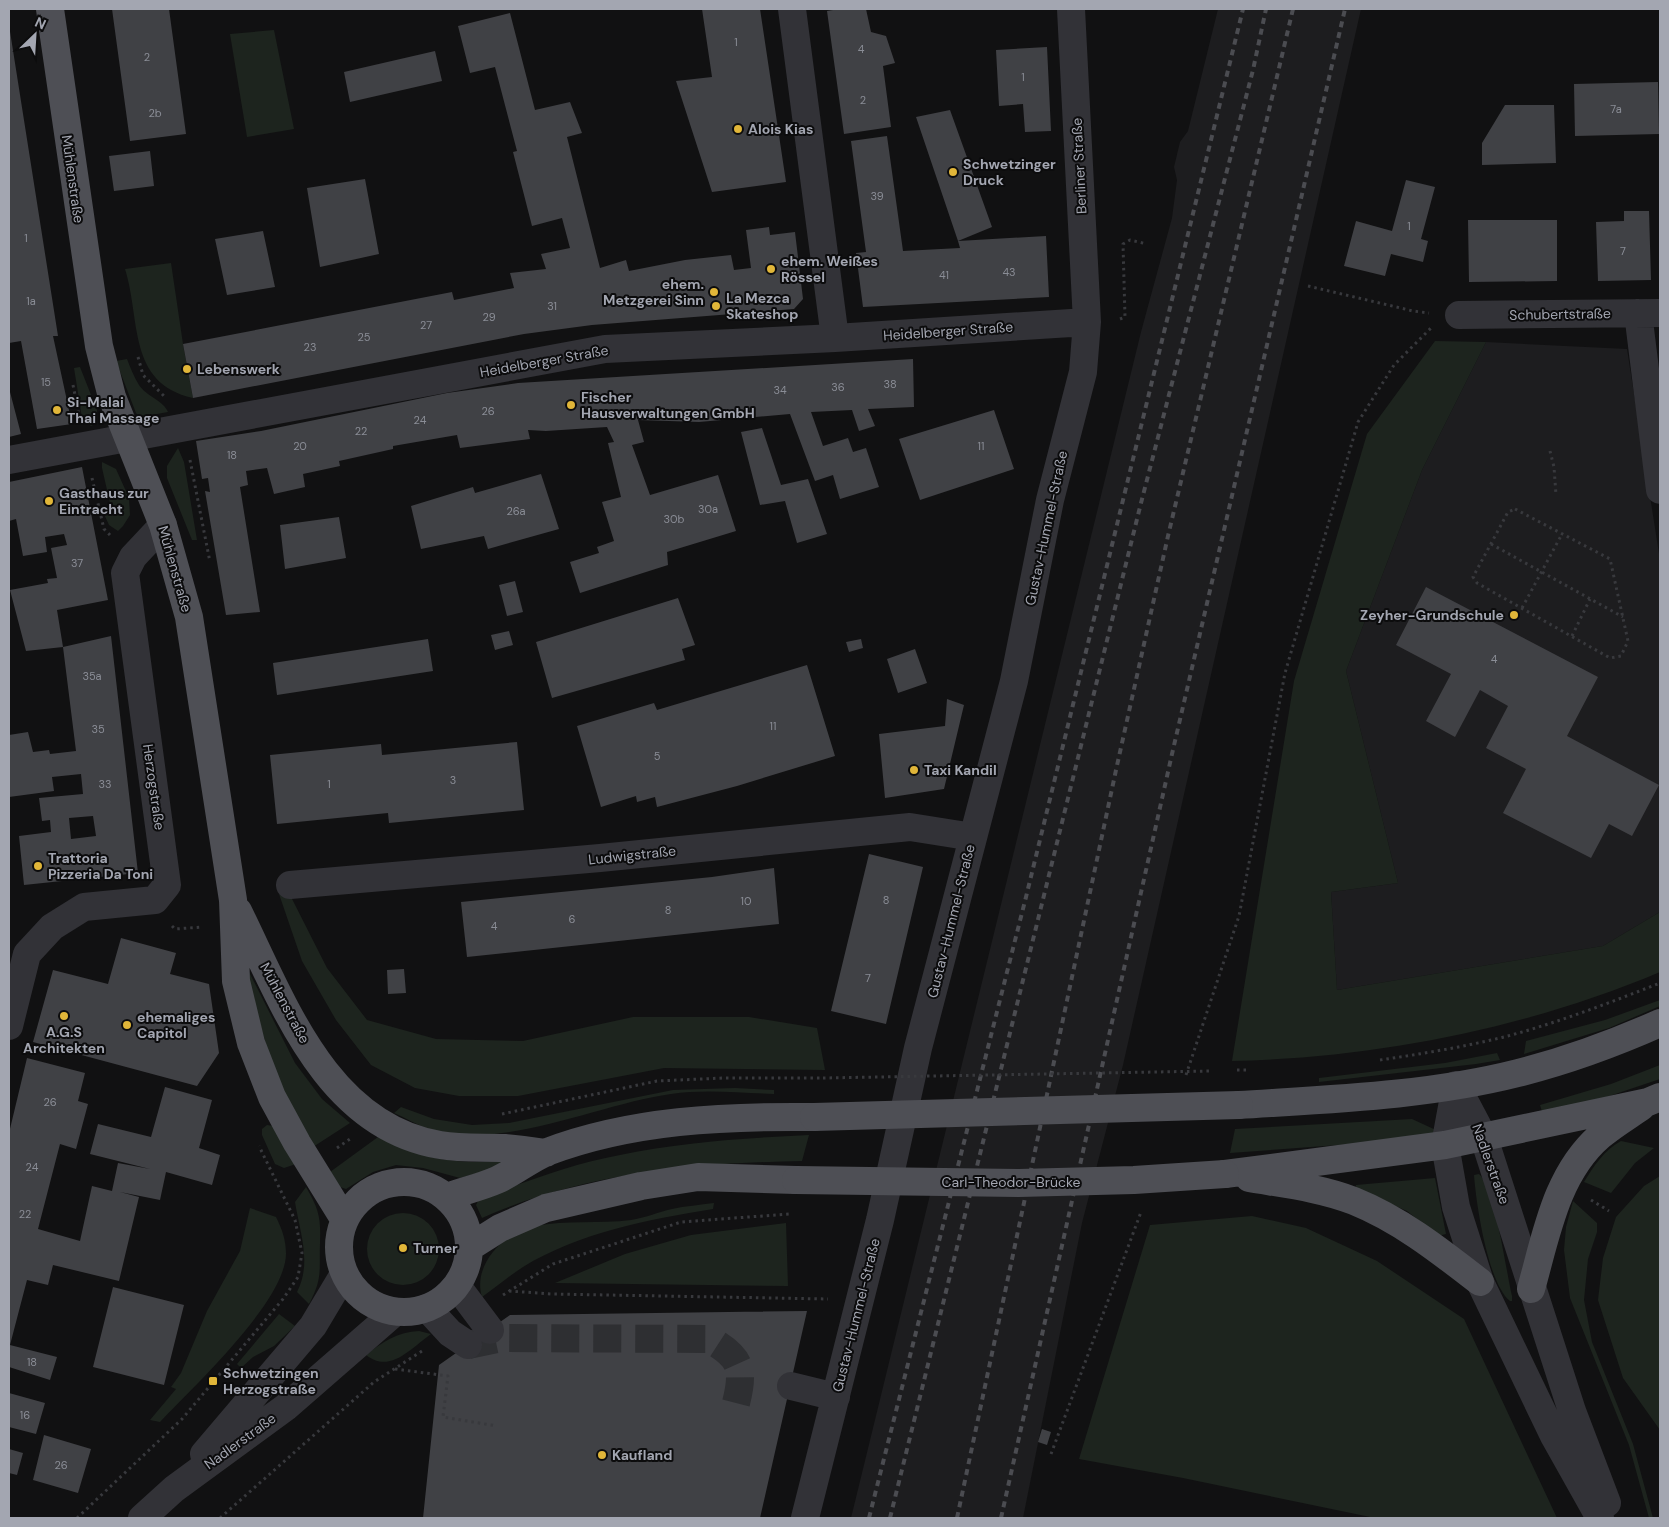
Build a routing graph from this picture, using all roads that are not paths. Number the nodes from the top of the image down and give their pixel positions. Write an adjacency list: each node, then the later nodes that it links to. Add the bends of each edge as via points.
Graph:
1 (50, 9): 8 (main road, Mühlenstraße, via 99,346 112,397)
2 (792, 9): 7 (street)
3 (1071, 9): 6 (street, Berliner Straße)
4 (1649, 313): 5 (street, Schubertstraße); 10 (street)
5 (1459, 315)
6 (1087, 322): 7 (street, Heidelberger Straße); 12 (street, Gustav-Hummel-Straße, via 1083,372 1050,500 1014,681)
7 (835, 338): 8 (street, Heidelberger Straße, via 605,349)
8 (128, 438): 9 (street, Heidelberger Straße); 11 (main road, Mühlenstraße)
9 (9, 460)
10 (1660, 490)
11 (163, 525): 14 (main road, Mühlenstraße, via 189,617); 16 (street, Herzogstraße, via 133,557 125,573 167,885 155,900 84,908 52,927 27,954)
12 (973, 837): 13 (street, Ludwigstraße, via 910,827); 33 (street, Gustav-Hummel-Straße, via 918,1048)
13 (290, 885)
14 (233, 900): 21 (main road, Mühlenstraße, via 294,1025 322,1069 373,1119 405,1135 439,1145); 24 (main road, Mühlenstraße, via 236,981 252,1043 280,1112)
15 (1660, 1022): 17 (main road, via 1539,1068)
16 (9, 1026)
17 (1456, 1085): 19 (street, Nadlerstraße); 20 (street, Nadlerstraße); 21 (main road, bridge, via 1393,1094 1239,1105 814,1118 748,1116 607,1135)
18 (1654, 1100): 19 (main road); 29 (main road, via 1600,1137 1579,1160 1564,1184 1550,1220)
19 (1484, 1138): 20 (main road); 29 (street, Nadlerstraße)
20 (1445, 1145): 22 (main road); 27 (street, Nadlerstraße, via 1456,1207)
21 (546, 1152): 23 (main road, via 498,1180)
22 (1225, 1174): 25 (main road, Carl-Theodor-Brücke, bridge, via 1019,1183 698,1177 641,1186 546,1208 500,1228); 27 (main road, via 1305,1188 1353,1201 1391,1218 1426,1240)
23 (447, 1197): 24 (main road, via 430,1186 390,1183 372,1190 356,1202); 25 (main road, via 464,1220)
24 (344, 1219): 26 (main road, via 339,1237 339,1256)
25 (470, 1247): 28 (main road, via 467,1268)
26 (344, 1274): 31 (main road, via 357,1292 374,1306); 34 (street, Nadlerstraße, via 313,1326)
27 (1480, 1282): 37 (street, Nadlerstraße, via 1554,1436)
28 (457, 1286): 30 (main road, via 444,1300); 30 (street, via 479,1337 450,1333)
29 (1531, 1289): 38 (street, Nadlerstraße)
30 (428, 1308): 31 (main road)
31 (395, 1312): 34 (street, Nadlerstraße, via 286,1407)
32 (791, 1386): 33 (street)
33 (836, 1396): 36 (street, Gustav-Hummel-Straße)
34 (174, 1489): 35 (street, Nadlerstraße)
35 (142, 1518)
36 (806, 1518)
37 (1600, 1518)
38 (1612, 1518)

